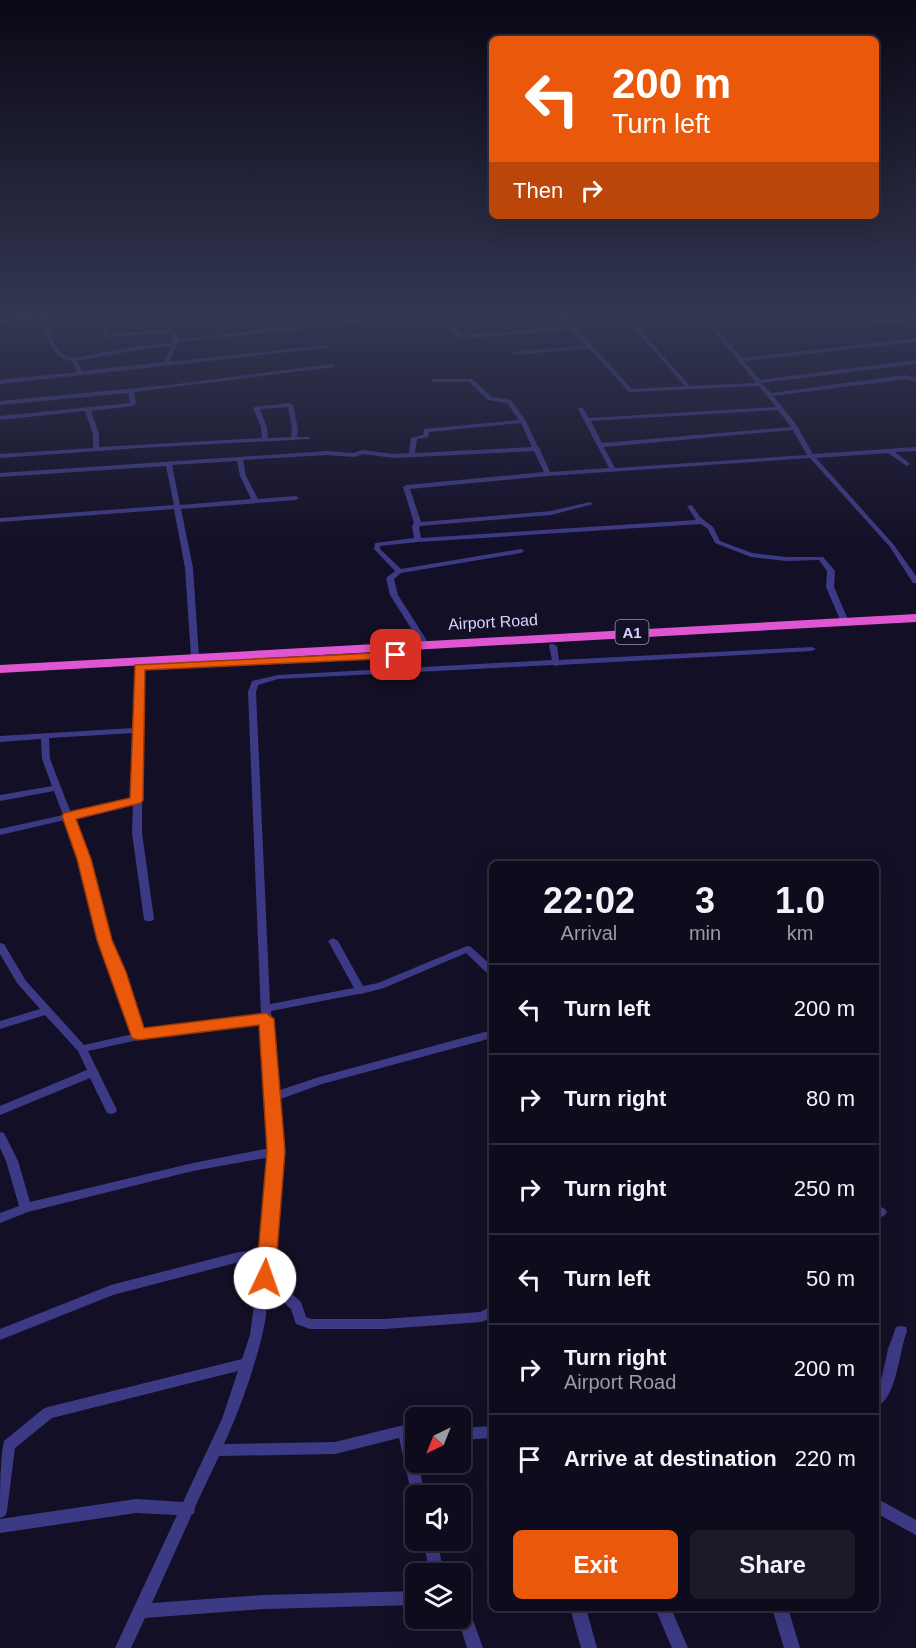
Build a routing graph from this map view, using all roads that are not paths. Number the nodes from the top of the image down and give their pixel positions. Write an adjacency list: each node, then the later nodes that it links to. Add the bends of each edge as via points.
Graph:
1 (140, 390): 7 (street)
2 (480, 390): 15 (street, via 490,399 509,401)
3 (630, 390): 4 (street)
4 (652, 390)
5 (765, 390): 8 (street)
6 (808, 390): 8 (street)
7 (131, 391): 9 (street); 12 (street, via 134,404)
8 (769, 395): 10 (street)
9 (0, 403)
10 (780, 408): 14 (street); 16 (street)
11 (581, 410): 14 (street)
12 (88, 411): 13 (street); 23 (street, via 96,434)
13 (0, 418)
14 (586, 420): 20 (street)
15 (523, 421): 21 (street); 25 (street, via 426,430 426,436 414,438)
16 (795, 428): 20 (street); 27 (street)
17 (294, 438): 18 (street); 19 (street); 19 (street, via 290,405 256,408)
18 (308, 438)
19 (265, 440): 23 (street)
20 (601, 445): 31 (street)
21 (538, 449): 25 (street); 32 (street)
22 (916, 449): 24 (street)
23 (96, 450): 26 (street)
24 (890, 451): 27 (street); 30 (street)
25 (412, 454): 28 (street, via 327,453)
26 (0, 456)
27 (811, 456): 31 (street); 45 (street, via 892,546)
28 (240, 459): 29 (street); 35 (street, via 243,476)
29 (169, 464): 33 (street); 38 (street)
30 (907, 464)
31 (613, 470): 32 (street)
32 (548, 474): 41 (street, via 406,487)
33 (0, 475)
34 (296, 498): 35 (street)
35 (255, 500): 38 (street)
36 (590, 504): 41 (street, via 551,513)
37 (690, 506): 40 (street)
38 (177, 508): 39 (street); 53 (street, via 189,568)
39 (0, 520)
40 (702, 522): 42 (street); 47 (street, via 711,528 717,542 734,550 776,558 821,558 831,571 830,587)
41 (418, 525): 42 (street)
42 (418, 540): 44 (street, via 377,544 383,558)
43 (521, 551): 44 (street)
44 (399, 571): 49 (street, via 390,578 390,588 418,627)
45 (916, 581)
46 (916, 618): 47 (highway, Airport Road / A1)
47 (845, 622): 49 (highway, Airport Road / A1)
48 (916, 625): 50 (highway, Airport Road / A1)
49 (425, 644): 52 (highway, Airport Road / A1)
50 (553, 646): 52 (highway, Airport Road / A1); 54 (street)
51 (813, 649): 54 (street)
52 (341, 654): 53 (highway, Airport Road / A1); 55 (highway, Airport Road / A1)
53 (195, 657): 56 (highway, Airport Road / A1)
54 (556, 664): 72 (street, via 278,676 255,683 255,794)
55 (139, 667): 57 (highway, Airport Road / A1); 58 (street)
56 (0, 669)
57 (0, 675)
58 (137, 730): 59 (street); 63 (street)
59 (45, 736): 60 (street); 61 (street, via 46,759)
60 (0, 739)
61 (57, 788): 62 (street); 64 (street)
62 (0, 798)
63 (137, 800): 64 (street); 66 (street, via 137,833)
64 (68, 816): 65 (street); 74 (street)
65 (0, 832)
66 (149, 919)
67 (333, 941): 70 (street)
68 (0, 946): 71 (street, via 22,983)
69 (489, 969): 70 (street, via 466,950)
70 (361, 991): 72 (street)
71 (47, 1011): 73 (street); 76 (street)
72 (266, 1013): 74 (street); 78 (street)
73 (0, 1025)
74 (138, 1034): 76 (street)
75 (489, 1035): 78 (street)
76 (82, 1049): 77 (street)
77 (93, 1072): 79 (street); 80 (street)
78 (270, 1098): 82 (street)
79 (111, 1110)
80 (0, 1111)
81 (0, 1136): 83 (street)
82 (276, 1151): 83 (street); 85 (street)
83 (26, 1208): 84 (street)
84 (0, 1218)
85 (266, 1254): 86 (street); 89 (street, via 239,1257 111,1290)
86 (265, 1278): 87 (street, via 297,1306 301,1320 310,1324 384,1324 482,1317); 90 (street)
87 (489, 1313)
88 (901, 1331): 91 (street, via 886,1389)
89 (0, 1335)
90 (248, 1363): 95 (street); 98 (street, via 48,1413 9,1446)
91 (879, 1397)
92 (489, 1432): 94 (street)
93 (405, 1433): 95 (street, via 334,1449)
94 (471, 1433)
95 (216, 1450): 97 (street)
96 (879, 1507): 100 (street)
97 (189, 1509): 99 (street, via 136,1506); 102 (street)
98 (0, 1510)
99 (0, 1526)
100 (916, 1528)
101 (405, 1598): 102 (street, via 264,1602)
102 (141, 1611): 107 (street)
103 (579, 1611): 109 (street)
104 (664, 1611): 110 (street)
105 (781, 1611): 111 (street)
106 (469, 1629): 108 (street)
107 (123, 1648)
108 (476, 1648)
109 (589, 1648)
110 (680, 1648)
111 (792, 1648)

